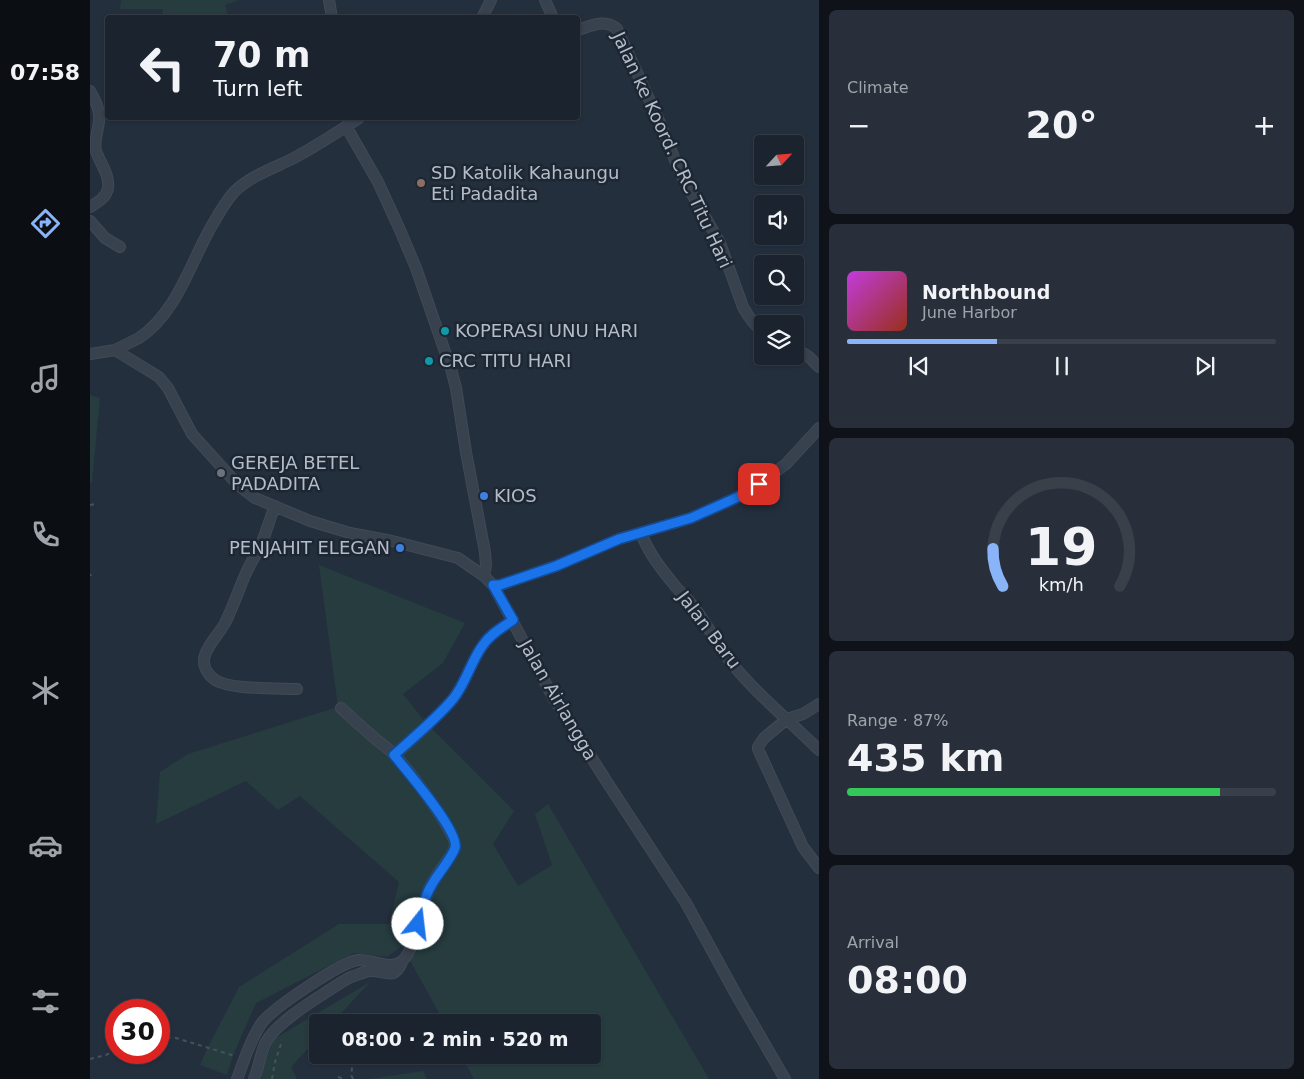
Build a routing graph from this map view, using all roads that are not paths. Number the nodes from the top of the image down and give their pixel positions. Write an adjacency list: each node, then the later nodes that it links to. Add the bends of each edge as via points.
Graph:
1 (329, 0): 4 (street)
2 (491, 0): 5 (street)
3 (545, 0): 6 (street)
4 (332, 15)
5 (484, 15)
6 (551, 15)
7 (580, 29): 14 (street, Jalan ke Koord. CRC Titu Hari, via 602,23 616,29 681,175 720,243 743,307)
8 (90, 91): 11 (street, via 99,111 95,141 97,152 108,180 106,194)
9 (354, 120): 10 (street)
10 (342, 125): 15 (street, via 300,154 252,178 234,192 203,242 168,310 139,338); 22 (street, via 378,182 400,230 451,369 485,552)
11 (90, 207)
12 (90, 221): 13 (street, via 105,238)
13 (120, 247)
14 (754, 323)
15 (115, 350): 16 (street); 20 (street, Jalan Airlangga, via 159,377 197,440 238,485 255,498)
16 (90, 354)
17 (804, 354): 18 (street)
18 (819, 367)
19 (819, 428): 21 (street, via 782,468 738,497 691,518)
20 (275, 506): 22 (street, Jalan Airlangga, via 310,521 458,558); 25 (street, via 226,621 205,655 204,663 215,680 229,685)
21 (641, 533): 23 (street, via 556,566); 28 (street, Jalan Baru, via 654,559 689,600 730,660)
22 (484, 576): 23 (street, Jalan Airlangga)
23 (493, 585): 24 (street, Jalan Airlangga)
24 (513, 620): 30 (street, via 482,645 453,698); 35 (street, Jalan Airlangga, via 554,699 681,895)
25 (297, 689)
26 (819, 704): 28 (street)
27 (341, 708): 30 (street)
28 (787, 720): 29 (street, Jalan Baru); 31 (street, via 764,738 758,749 800,840)
29 (819, 750)
30 (394, 755): 32 (street, via 437,810 455,842 452,853 426,895 411,949)
31 (819, 868)
32 (402, 962): 33 (street, via 389,964 358,960 345,964 297,994 262,1021); 34 (street, via 399,970 391,974 367,972 350,977 289,1019 266,1042)
33 (237, 1079)
34 (254, 1079)
35 (785, 1079)

